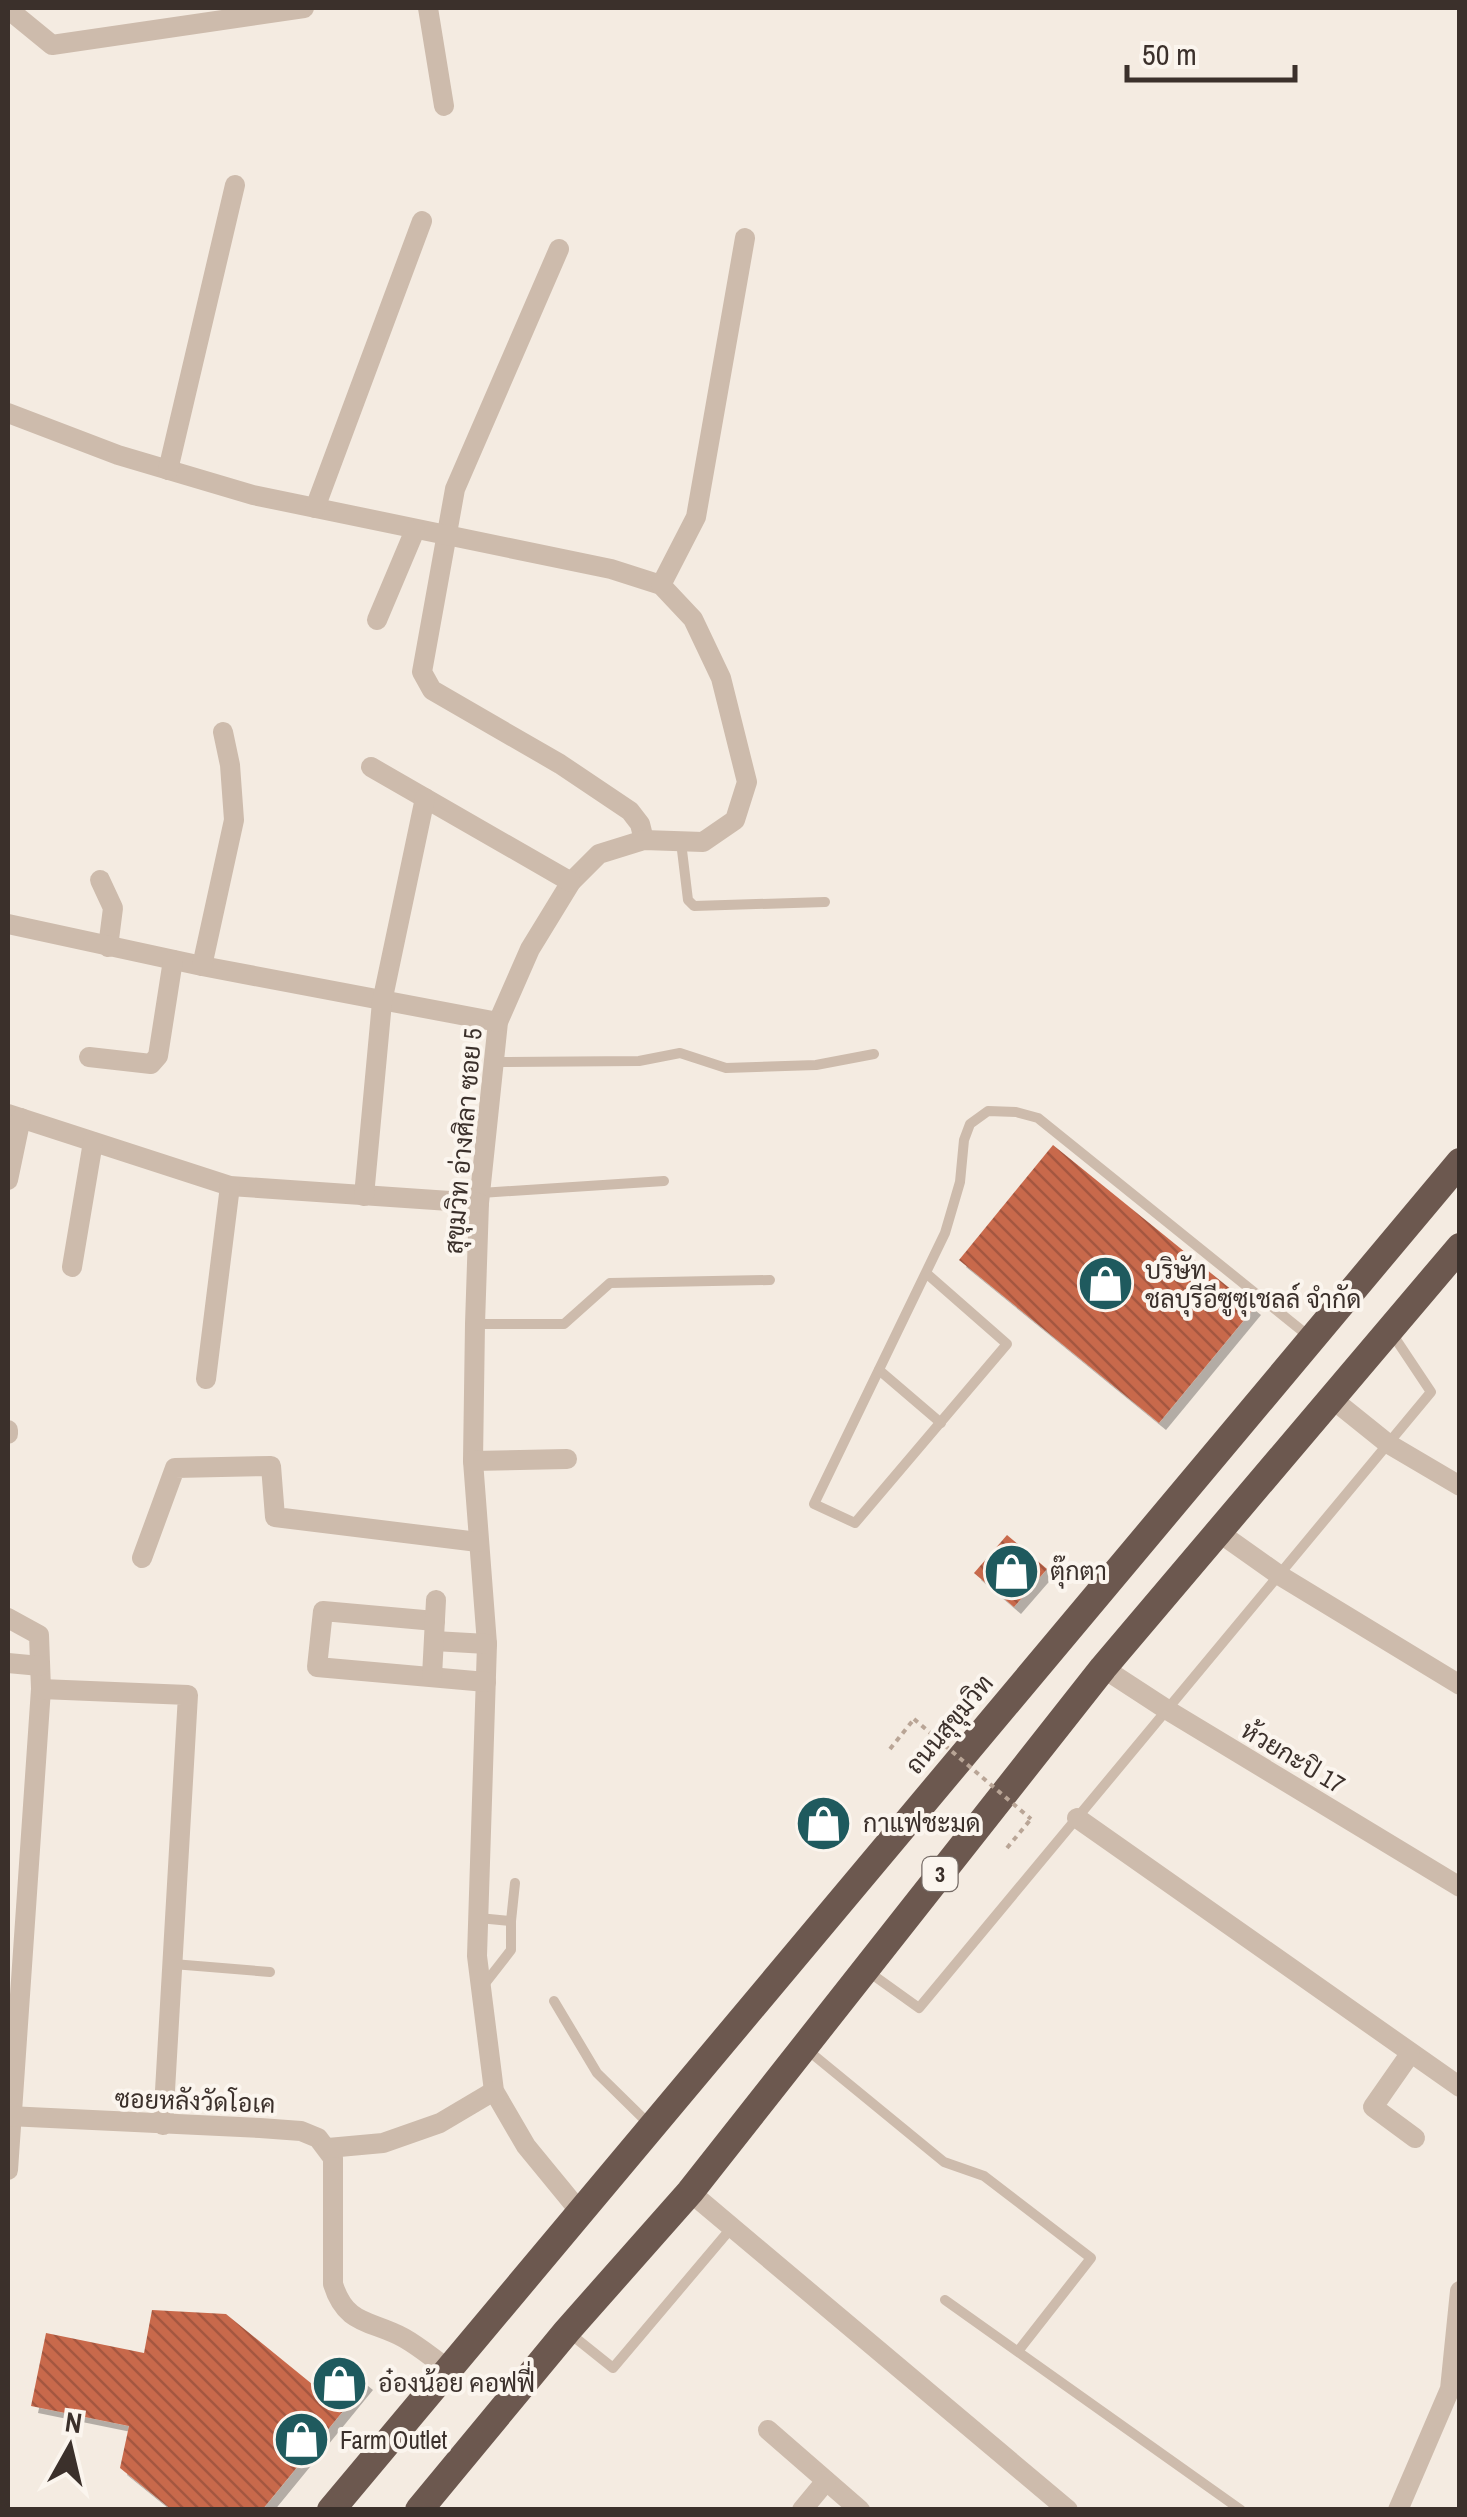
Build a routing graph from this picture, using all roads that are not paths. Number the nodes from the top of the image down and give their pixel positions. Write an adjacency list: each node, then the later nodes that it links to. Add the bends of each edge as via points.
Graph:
1 (304, 8): 3 (street, via 52,45)
2 (428, 8): 4 (street)
3 (8, 9)
4 (444, 106)
5 (235, 185): 10 (street)
6 (422, 221): 11 (street)
7 (745, 238): 14 (street, via 696,517)
8 (559, 249): 13 (street, via 455,488)
9 (8, 413): 10 (street)
10 (168, 470): 11 (street)
11 (314, 508): 12 (street)
12 (415, 530): 13 (street); 15 (street)
13 (448, 536): 14 (street); 19 (street, via 424,679 630,810)
14 (661, 585): 20 (street, สุขุมวิท อ่างศิลา ซอย 5, via 693,619 720,678 747,782 735,820 703,842)
15 (378, 620)
16 (222, 732): 27 (street, via 234,820)
17 (370, 768): 18 (street)
18 (425, 798): 22 (street); 28 (street)
19 (644, 840): 20 (street, สุขุมวิท อ่างศิลา ซอย 5); 22 (street, สุขุมวิท อ่างศิลา ซอย 5, via 599,854)
20 (681, 842): 23 (lane, via 694,906)
21 (100, 880): 25 (street, via 113,908)
22 (571, 882): 29 (street, สุขุมวิท อ่างศิลา ซอย 5, via 530,949)
23 (825, 902)
24 (8, 924): 25 (street)
25 (108, 947): 26 (street)
26 (173, 960): 27 (street); 31 (street, via 158,1056 151,1064)
27 (202, 966): 28 (street)
28 (382, 1002): 29 (street); 39 (street)
29 (498, 1022): 32 (street, สุขุมวิท อ่างศิลา ซอย 5)
30 (874, 1054): 32 (lane, via 816,1065 726,1068 680,1053 639,1061)
31 (89, 1057)
32 (494, 1062): 40 (street, สุขุมวิท อ่างศิลา ซอย 5)
33 (14, 1116): 34 (street); 36 (street)
34 (93, 1142): 38 (street); 42 (street)
35 (1460, 1162): 47 (highway, ถนนสุขุมวิท / 3)
36 (8, 1180)
37 (664, 1181): 40 (lane)
38 (230, 1186): 39 (street); 49 (street)
39 (364, 1196): 40 (street)
40 (479, 1198): 45 (street, สุขุมวิท อ่างศิลา ซอย 5)
41 (1460, 1247): 46 (highway, 3)
42 (72, 1267)
43 (926, 1273): 47 (lane, via 960,1182 970,1124 988,1112 1016,1112 1038,1118); 48 (lane); 51 (lane, via 1008,1344)
44 (770, 1280): 45 (lane, via 610,1282 564,1324)
45 (475, 1324): 53 (street, สุขุมวิท อ่างศิลา ซอย 5)
46 (1389, 1329): 50 (highway, 3); 52 (lane, via 1431,1392)
47 (1312, 1339): 87 (highway, ถนนสุขุมวิท / 3)
48 (879, 1370): 51 (lane); 51 (lane, via 814,1504 855,1523)
49 (206, 1379)
50 (1331, 1398): 52 (street); 56 (highway, 3)
51 (941, 1423)
52 (1387, 1443): 55 (street); 59 (lane)
53 (473, 1460): 54 (street); 57 (street, สุขุมวิท อ่างศิลา ซอย 5)
54 (568, 1460)
55 (1460, 1486)
56 (1217, 1531): 59 (street); 65 (highway, 3)
57 (478, 1542): 58 (street, via 275,1517 270,1466 174,1468); 62 (street, สุขุมวิท อ่างศิลา ซอย 5)
58 (142, 1558)
59 (1279, 1576): 68 (street); 70 (lane)
60 (8, 1618): 64 (street, via 39,1634)
61 (435, 1621): 62 (street); 66 (street); 66 (street, via 323,1611 317,1667)
62 (487, 1644): 67 (street, สุขุมวิท อ่างศิลา ซอย 5)
63 (8, 1663): 64 (street)
64 (40, 1666): 69 (street)
65 (1103, 1668): 70 (street, ห้วยกะปิ 17); 77 (highway, 3)
66 (432, 1676): 67 (street)
67 (486, 1682): 74 (street, สุขุมวิท อ่างศิลา ซอย 5)
68 (1460, 1685)
69 (41, 1690): 76 (street, via 188,1695); 85 (street)
70 (1168, 1711): 71 (lane); 73 (street, ห้วยกะปิ 17)
71 (1078, 1818): 77 (lane, via 919,2008); 82 (street)
72 (515, 1883): 75 (lane)
73 (1460, 1887)
74 (478, 1918): 75 (lane); 79 (street, สุขุมวิท อ่างศิลา ซอย 5)
75 (511, 1921): 79 (lane, via 510,1950)
76 (172, 1964): 78 (lane); 86 (street)
77 (865, 1970): 81 (highway, 3)
78 (270, 1972)
79 (481, 1988): 84 (street, สุขุมวิท อ่างศิลา ซอย 5)
80 (554, 2001): 87 (lane, via 597,2073)
81 (804, 2047): 91 (highway, 3); 97 (lane, via 944,2162 984,2176 1091,2258)
82 (1410, 2054): 83 (street); 88 (street, via 1373,2107)
83 (1460, 2088)
84 (494, 2092): 89 (street, via 440,2123 383,2143); 92 (street, สุขุมวิท อ่างศิลา ซอย 5, via 526,2146)
85 (8, 2117): 86 (street, ซอยหลังวัดโอเค); 90 (street)
86 (163, 2125): 89 (street, ซอยหลังวัดโอเค, via 301,2131)
87 (652, 2126): 92 (highway, ถนนสุขุมวิท / 3)
88 (1415, 2138)
89 (328, 2148): 98 (street, via 339,2303 354,2318 405,2338)
90 (8, 2170)
91 (690, 2192): 93 (street); 96 (highway, 3)
92 (581, 2214): 98 (highway, ถนนสุขุมวิท / 3)
93 (733, 2226): 96 (lane, via 613,2368); 106 (street)
94 (1460, 2291): 99 (street)
95 (945, 2300): 97 (lane)
96 (567, 2332): 103 (highway, 3)
97 (1019, 2350): 107 (lane)
98 (450, 2370): 102 (highway, ถนนสุขุมวิท / 3)
99 (1455, 2391): 108 (street)
100 (768, 2430): 101 (street)
101 (826, 2480): 104 (street); 105 (street)
102 (331, 2510)
103 (419, 2510)
104 (802, 2510)
105 (860, 2510)
106 (1068, 2510)
107 (1242, 2510)
108 (1398, 2510)

